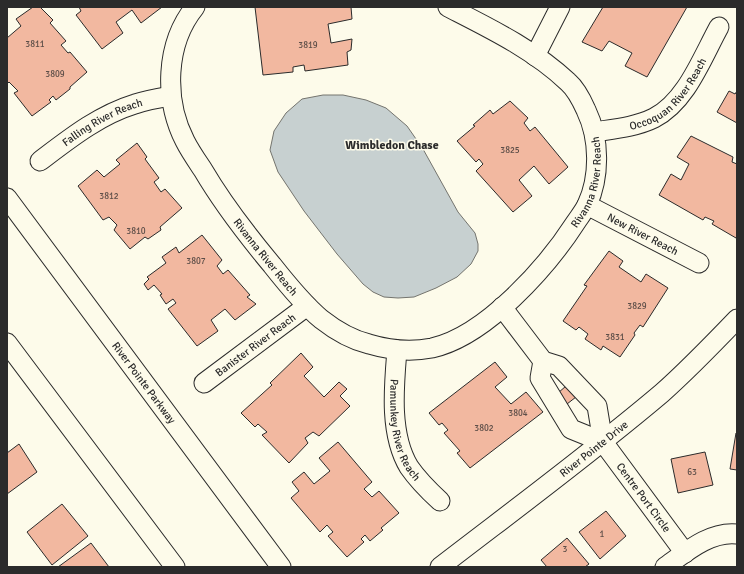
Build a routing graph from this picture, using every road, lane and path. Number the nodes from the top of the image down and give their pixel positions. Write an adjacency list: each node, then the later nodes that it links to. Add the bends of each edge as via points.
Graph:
1 (195, 7): 6 (street, Rivanna River Reach, via 179,35 173,55)
2 (448, 7): 5 (street, Rivanna River Reach, via 499,33)
3 (560, 7): 5 (street)
4 (719, 27): 7 (street, Occoquan River Reach, via 684,92 670,107 653,118 634,125)
5 (535, 56): 7 (street, Rivanna River Reach, via 569,82 587,111)
6 (171, 96): 8 (street, Falling River Reach, via 135,104 107,115 75,134); 12 (street, Rivanna River Reach, via 184,141 211,183 254,244)
7 (594, 132): 10 (street, Rivanna River Reach, via 596,163 594,182)
8 (40, 161)
9 (7, 198): 24 (street, River Pointe Parkway)
10 (587, 205): 11 (street, New River Reach); 13 (street, Rivanna River Reach, via 562,244 535,277)
11 (699, 263)
12 (307, 306): 16 (street, Rivanna River Reach, via 322,320 344,334 368,344); 18 (street, Banister River Reach)
13 (502, 307): 16 (street, Rivanna River Reach, via 454,340 432,348); 17 (street)
14 (737, 319): 19 (street, River Pointe Drive, via 662,393)
15 (7, 343): 23 (street)
16 (397, 350): 20 (street, Pamunkey River Reach, via 396,426 401,448 422,485)
17 (543, 361): 19 (street, via 558,366 597,406); 19 (street, via 540,378 571,429)
18 (204, 383)
19 (603, 442): 22 (street, Centre Port Circle); 25 (street, River Pointe Drive)
20 (440, 501)
21 (737, 534): 22 (street, via 730,533 707,540)
22 (685, 553): 26 (street)
23 (175, 567)
24 (281, 567)
25 (440, 567)
26 (666, 567)

